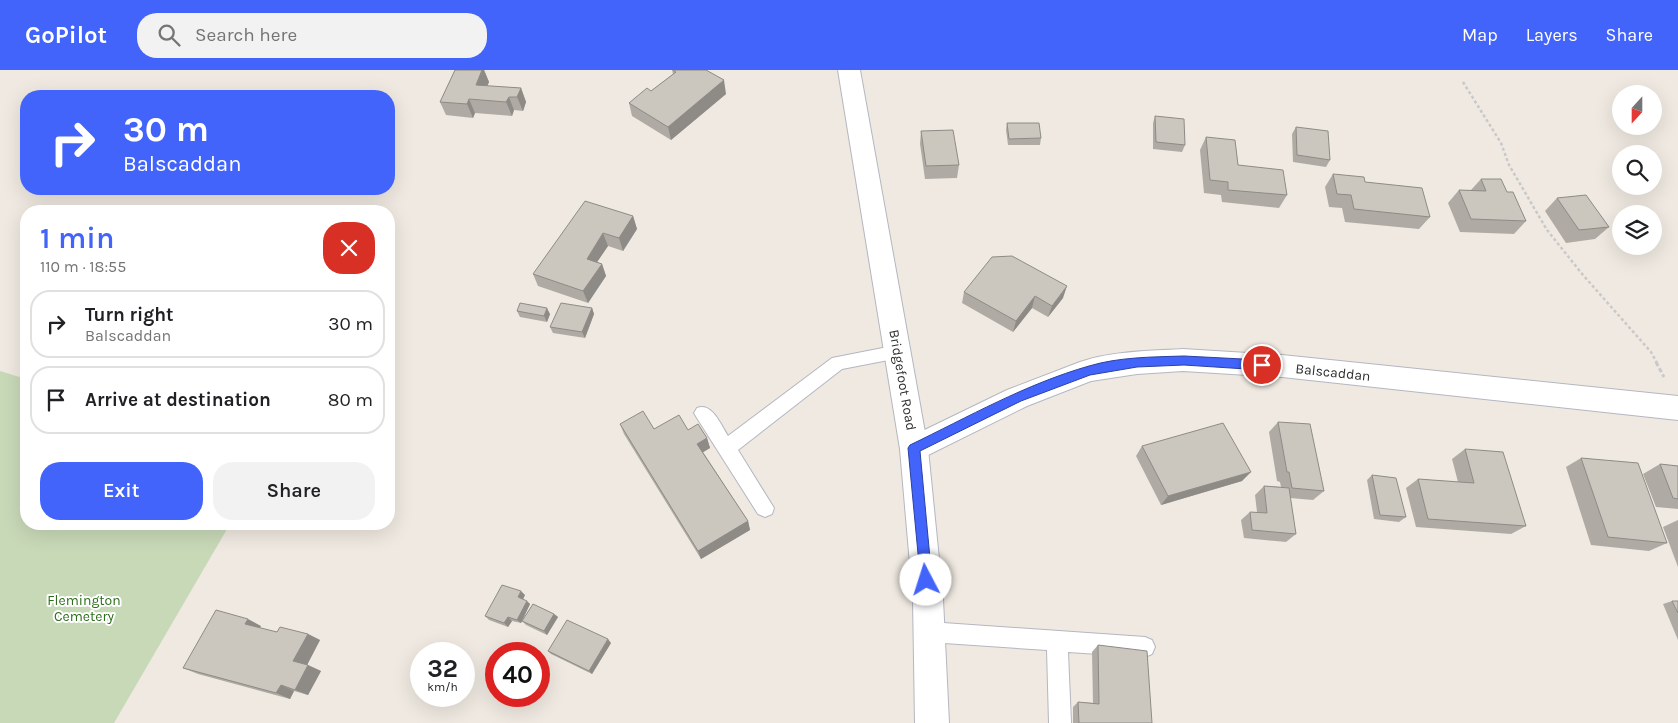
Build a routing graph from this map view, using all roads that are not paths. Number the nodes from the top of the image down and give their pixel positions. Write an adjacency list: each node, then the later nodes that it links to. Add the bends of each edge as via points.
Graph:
1 (849, 70): 2 (street, Bridgefoot Road)
2 (898, 352): 5 (lane, via 838,363); 6 (street, Bridgefoot Road)
3 (1678, 408): 6 (street, Balscaddan, via 1282,366 1174,361 1090,370 1017,398)
4 (703, 413): 5 (lane)
5 (727, 448): 7 (lane)
6 (914, 448): 8 (street, Bridgefoot Road)
7 (765, 508)
8 (929, 632): 9 (lane); 11 (street, Bridgefoot Road)
9 (1057, 641): 10 (lane); 12 (lane)
10 (1145, 647)
11 (932, 723)
12 (1060, 723)

